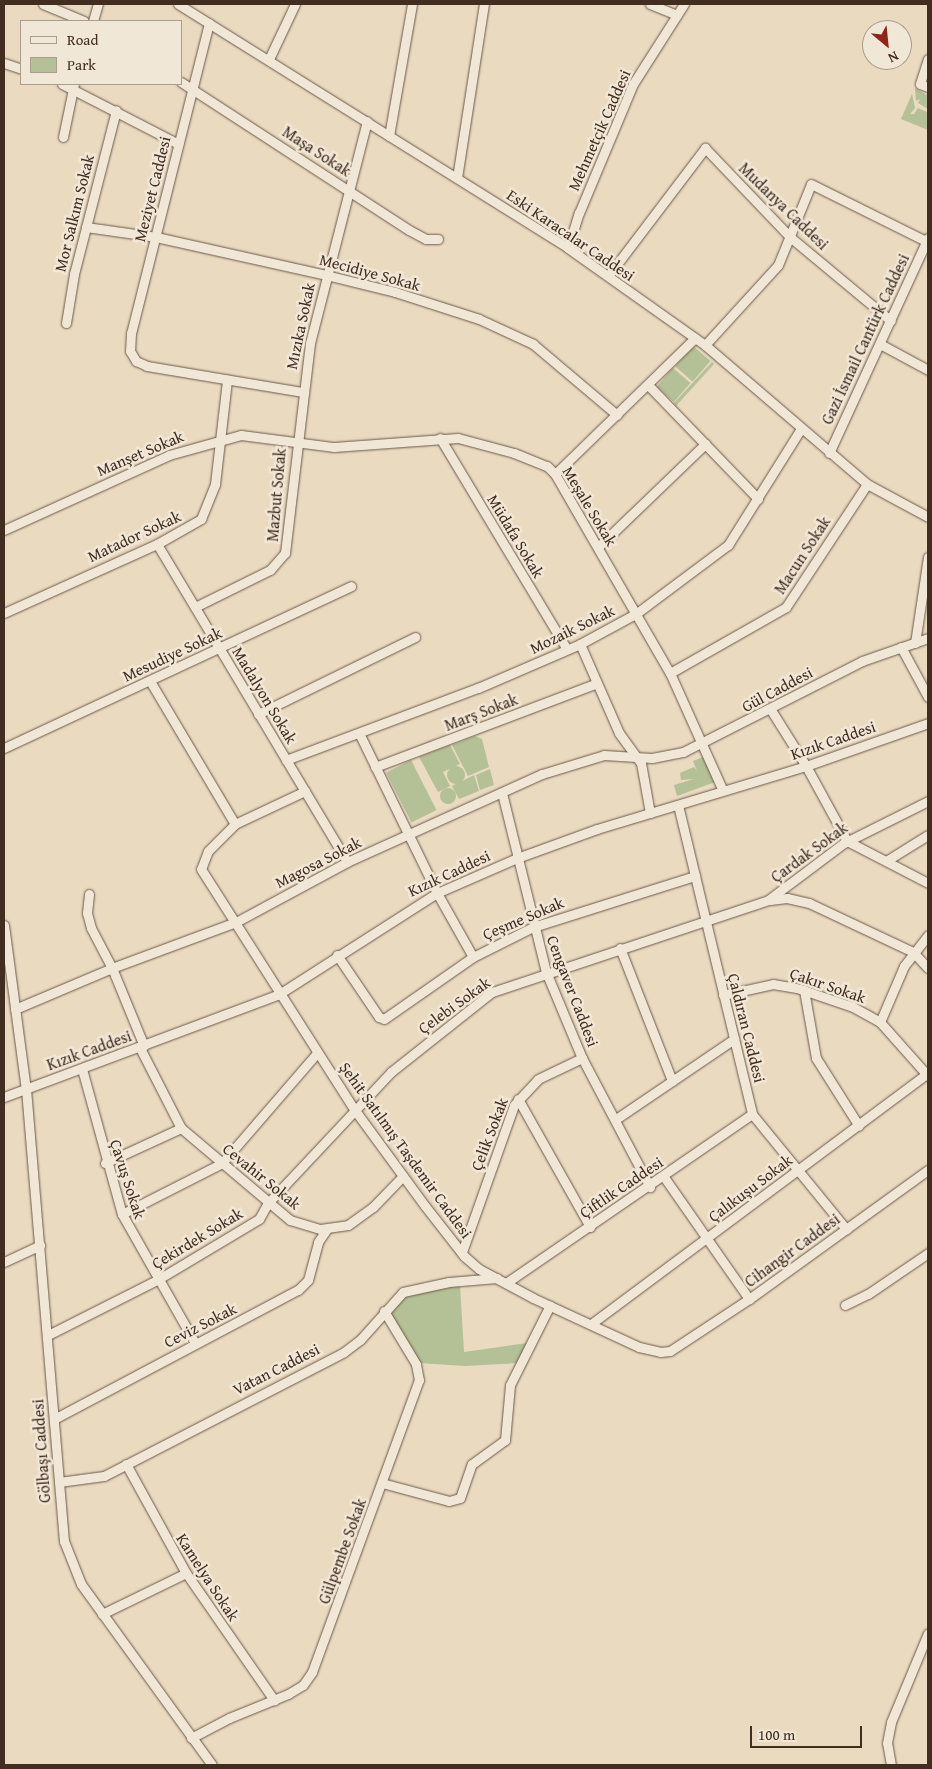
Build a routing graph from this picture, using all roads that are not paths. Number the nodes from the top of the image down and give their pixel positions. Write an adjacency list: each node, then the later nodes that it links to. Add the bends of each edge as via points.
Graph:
1 (43, 4): 10 (street)
2 (98, 4): 11 (street)
3 (178, 4): 12 (street, Eski Karacalar Caddesi)
4 (295, 4): 13 (street)
5 (412, 4): 23 (street)
6 (484, 4): 26 (street)
7 (650, 4): 9 (street)
8 (684, 4): 9 (street, Mehmetçik Caddesi)
9 (676, 15): 33 (street, Mehmetçik Caddesi, via 633,84 578,213)
10 (82, 20)
11 (93, 20)
12 (209, 23): 13 (street, Eski Karacalar Caddesi); 20 (street, Meziyet Caddesi)
13 (269, 59): 22 (street, Eski Karacalar Caddesi)
14 (928, 59): 18 (street)
15 (4, 63): 16 (street)
16 (20, 69)
17 (182, 83): 20 (street, Maşa Sokak)
18 (924, 85)
19 (74, 86): 21 (street); 24 (street)
20 (192, 89): 25 (street, Meziyet Caddesi); 27 (street, Maşa Sokak)
21 (116, 110): 25 (street); 28 (street, Mor Salkım Sokak)
22 (367, 121): 23 (street, Eski Karacalar Caddesi); 27 (street, Mızıka Sokak)
23 (390, 136): 26 (street, Eski Karacalar Caddesi)
24 (63, 137)
25 (178, 144): 29 (street, Meziyet Caddesi)
26 (457, 178): 33 (street, Eski Karacalar Caddesi)
27 (349, 189): 31 (street, Maşa Sokak, via 409,230 426,239); 34 (street, Mızıka Sokak)
28 (86, 227): 29 (street, Mecidiye Sokak); 37 (street, Mor Salkım Sokak)
29 (156, 237): 34 (street, Mecidiye Sokak); 42 (street, Meziyet Caddesi, via 130,339 130,351 136,361 147,366)
30 (790, 237): 32 (street, via 811,184); 35 (street, Mudanya Caddesi, via 705,148); 36 (street, Mudanya Caddesi); 40 (street, via 771,273)
31 (438, 239)
32 (928, 241): 36 (street, Gazi İsmail Cantürk Caddesi)
33 (568, 248): 35 (street, Eski Karacalar Caddesi)
34 (326, 275): 44 (street, Mızıka Sokak); 45 (street, Mecidiye Sokak, via 395,292 515,334 543,351)
35 (608, 276): 38 (street, Eski Karacalar Caddesi)
36 (891, 321): 39 (street, Gazi İsmail Cantürk Caddesi)
37 (66, 324)
38 (695, 338): 40 (street, Eski Karacalar Caddesi); 43 (street)
39 (880, 344): 41 (street); 51 (street, Gazi İsmail Cantürk Caddesi)
40 (705, 345): 46 (street, Eski Karacalar Caddesi)
41 (928, 370)
42 (227, 380): 44 (street); 48 (street, Matador Sokak)
43 (649, 386): 45 (street); 50 (street)
44 (302, 392): 49 (street, Mazbut Sokak)
45 (618, 415): 52 (street)
46 (800, 430): 51 (street, Eski Karacalar Caddesi); 54 (street, Mozaik Sokak)
47 (440, 438): 49 (street, Meşale Sokak, via 353,448); 52 (street, Meşale Sokak, via 474,441 514,453 547,466); 70 (street, Müdafa Sokak)
48 (221, 440): 49 (street, Manşet Sokak, via 249,434); 56 (street, Manşet Sokak, via 169,455); 57 (street, Matador Sokak, via 215,484 205,513 192,526)
49 (296, 443): 61 (street, Mazbut Sokak, via 290,524 282,560 270,570)
50 (706, 444): 54 (street); 58 (street)
51 (829, 453): 53 (street, Eski Karacalar Caddesi)
52 (555, 474): 58 (street, Meşale Sokak)
53 (867, 484): 55 (street, Eski Karacalar Caddesi); 71 (street, Macun Sokak, via 786,607)
54 (758, 499): 63 (street, Mozaik Sokak, via 728,545)
55 (928, 517)
56 (4, 530)
57 (157, 544): 61 (street, Madalyon Sokak); 62 (street, Matador Sokak)
58 (598, 547): 63 (street, Meşale Sokak)
59 (928, 557): 66 (street)
60 (351, 586): 69 (street, Mesudiye Sokak)
61 (195, 607): 69 (street, Madalyon Sokak)
62 (4, 613)
63 (637, 613): 67 (street, Mozaik Sokak); 71 (street, Meşale Sokak)
64 (415, 637): 76 (street)
65 (928, 638): 66 (street, Gül Caddesi)
66 (916, 643): 68 (street, Gül Caddesi)
67 (580, 644): 70 (street, Mozaik Sokak); 73 (street)
68 (901, 647): 74 (street); 75 (street, Gül Caddesi, via 862,661)
69 (220, 649): 72 (street, Mesudiye Sokak); 76 (street, Madalyon Sokak)
70 (567, 650): 78 (street, Mozaik Sokak)
71 (670, 673): 79 (street, Meşale Sokak)
72 (150, 681): 80 (street, Mesudiye Sokak); 91 (street)
73 (597, 683): 81 (street, via 619,733); 84 (street, Marş Sokak)
74 (928, 697)
75 (771, 710): 79 (street, Gül Caddesi); 83 (street)
76 (258, 714): 82 (street, Madalyon Sokak)
77 (928, 723): 83 (street, Kızık Caddesi)
78 (358, 733): 82 (street, Mozaik Sokak); 84 (street)
79 (704, 743): 81 (street, Gül Caddesi, via 662,758); 86 (street, Meşale Sokak)
80 (4, 748)
81 (637, 758): 87 (street, Magosa Sokak, via 620,754 595,757 559,768); 90 (street, via 643,769)
82 (286, 760): 85 (street, Madalyon Sokak)
83 (806, 766): 86 (street, Kızık Caddesi); 94 (street)
84 (375, 767): 92 (street)
85 (305, 791): 91 (street); 96 (street, Madalyon Sokak)
86 (723, 791): 89 (street, Kızık Caddesi)
87 (502, 793): 92 (street, Magosa Sokak); 95 (street, Cengaver Caddesi)
88 (928, 801): 94 (street, Çardak Sokak)
89 (678, 805): 90 (street, Kızık Caddesi); 98 (street, Çaldıran Caddesi)
90 (650, 813): 95 (street, Kızık Caddesi)
91 (235, 824): 104 (street, Şehit Satılmış Taşdemir Caddesi, via 208,851 201,869)
92 (408, 834): 96 (street, Magosa Sokak); 100 (street)
93 (928, 835): 97 (street)
94 (847, 841): 97 (street); 102 (street, Çardak Sokak)
95 (517, 858): 100 (street, Kızık Caddesi); 106 (street, Cengaver Caddesi)
96 (347, 862): 104 (street, Magosa Sokak)
97 (886, 862): 99 (street)
98 (695, 876): 103 (street, Çaldıran Caddesi); 106 (street, Çeşme Sokak)
99 (928, 883)
100 (437, 893): 110 (street, Kızık Caddesi); 111 (street)
101 (89, 894): 112 (street, Cevahir Sokak, via 88,920)
102 (768, 900): 103 (street, Çardak Sokak); 109 (street, via 787,898 809,903)
103 (705, 919): 108 (street, Çelebi Sokak); 117 (street, Çaldıran Caddesi)
104 (236, 922): 112 (street, Magosa Sokak); 116 (street, Şehit Satılmış Taşdemir Caddesi)
105 (4, 925): 118 (street, Gölbaşı Caddesi)
106 (533, 927): 111 (street, Çeşme Sokak); 114 (street, Cengaver Caddesi)
107 (928, 935): 109 (street)
108 (620, 948): 114 (street, Çelebi Sokak); 126 (street)
109 (913, 952): 113 (street); 119 (street)
110 (337, 955): 111 (street, Çeşme Sokak, via 379,1017 388,1018); 116 (street, Kızık Caddesi)
111 (473, 957)
112 (112, 968): 118 (street, Magosa Sokak); 121 (street, Cevahir Sokak)
113 (928, 968)
114 (546, 972): 123 (street, Cengaver Caddesi); 130 (street, Çelebi Sokak, via 505,986 474,1004 391,1072)
115 (804, 990): 117 (street, Çakır Sokak, via 761,984); 119 (street, Çakır Sokak, via 853,1007); 133 (street, via 816,1058)
116 (279, 994): 121 (street, Kızık Caddesi); 122 (street, Şehit Satılmış Taşdemir Caddesi)
117 (723, 995): 120 (street, Çaldıran Caddesi)
118 (15, 1009): 127 (street, Gölbaşı Caddesi)
119 (880, 1022): 125 (street, Çakır Sokak)
120 (734, 1039): 126 (street); 131 (street, Çaldıran Caddesi)
121 (142, 1047): 124 (street, Kızık Caddesi); 134 (street, Cevahir Sokak)
122 (317, 1053): 130 (street, Şehit Satılmış Taşdemir Caddesi); 136 (street)
123 (582, 1058): 129 (street, Çelik Sokak, via 538,1079); 132 (street, Cengaver Caddesi)
124 (82, 1069): 127 (street, Kızık Caddesi); 135 (street, Çavuş Sokak)
125 (928, 1075): 133 (street, Çalıkuşu Sokak)
126 (672, 1081): 132 (street)
127 (26, 1090): 128 (street, Kızık Caddesi); 148 (street, Gölbaşı Caddesi)
128 (4, 1097)
129 (518, 1099): 144 (street); 149 (street, Çelik Sokak)
130 (354, 1109): 139 (street, Şehit Satılmış Taşdemir Caddesi); 142 (street, Çekirdek Sokak)
131 (752, 1114): 137 (street, Çaldıran Caddesi); 140 (street, Çiftlik Caddesi)
132 (616, 1119): 141 (street, Cengaver Caddesi)
133 (859, 1126): 137 (street, Çalıkuşu Sokak)
134 (181, 1128): 135 (street); 136 (street, Cevahir Sokak)
135 (105, 1163): 143 (street, Çavuş Sokak)
136 (222, 1163): 142 (street, Cevahir Sokak); 143 (street)
137 (798, 1171): 145 (street, Çaldıran Caddesi); 147 (street, Çalıkuşu Sokak)
138 (927, 1173): 145 (street, Cihangir Caddesi)
139 (403, 1176): 146 (street, via 356,1221); 149 (street, Şehit Satılmış Taşdemir Caddesi)
140 (664, 1178): 141 (street, Çiftlik Caddesi); 147 (street)
141 (650, 1187): 144 (street, Çiftlik Caddesi)
142 (268, 1204): 146 (street, Cevahir Sokak, via 290,1220); 153 (street, Çekirdek Sokak, via 259,1219)
143 (122, 1214): 153 (street, Çavuş Sokak)
144 (590, 1227): 154 (street, Çiftlik Caddesi)
145 (846, 1229): 155 (street, Cihangir Caddesi)
146 (326, 1230): 161 (street, Ceviz Sokak, via 318,1242 308,1280 298,1290)
147 (706, 1239): 155 (street); 159 (street, Çalıkuşu Sokak)
148 (40, 1244): 151 (street); 160 (street, Gölbaşı Caddesi)
149 (462, 1252): 152 (street, Şehit Satılmış Taşdemir Caddesi, via 479,1269)
150 (928, 1253): 157 (street, via 868,1294)
151 (4, 1262)
152 (497, 1278): 154 (street, Şehit Satılmış Taşdemir Caddesi); 158 (street, Vatan Caddesi, via 413,1288 397,1296)
153 (157, 1280): 160 (street, Çekirdek Sokak); 161 (street, Çavuş Sokak)
154 (506, 1283): 156 (street, Şehit Satılmış Taşdemir Caddesi)
155 (749, 1299): 162 (street, Cihangir Caddesi)
156 (550, 1305): 159 (street, Şehit Satılmış Taşdemir Caddesi); 166 (street, via 510,1385 506,1440 472,1464 460,1498 454,1501)
157 (845, 1305)
158 (384, 1311): 164 (street, Vatan Caddesi, via 360,1340 344,1352); 166 (street, Gülpembe Sokak, via 419,1373)
159 (591, 1324): 162 (street, Şehit Satılmış Taşdemir Caddesi, via 650,1350)
160 (48, 1335): 163 (street, Gölbaşı Caddesi)
161 (195, 1343): 163 (street, Ceviz Sokak)
162 (670, 1351)
163 (54, 1419): 165 (street, Gölbaşı Caddesi)
164 (126, 1464): 165 (street, Vatan Caddesi, via 94,1479); 167 (street, Kamelya Sokak)
165 (59, 1482): 168 (street, Gölbaşı Caddesi, via 66,1550 77,1578)
166 (382, 1483): 170 (street, Gülpembe Sokak, via 312,1672 303,1685)
167 (186, 1573): 168 (street); 170 (street, Kamelya Sokak)
168 (102, 1614): 171 (street, Gölbaşı Caddesi)
169 (928, 1633): 173 (street, via 889,1727 887,1743)
170 (274, 1700): 171 (street, Gülpembe Sokak)
171 (191, 1738): 172 (street, Gölbaşı Caddesi)
172 (212, 1765)
173 (891, 1765)

